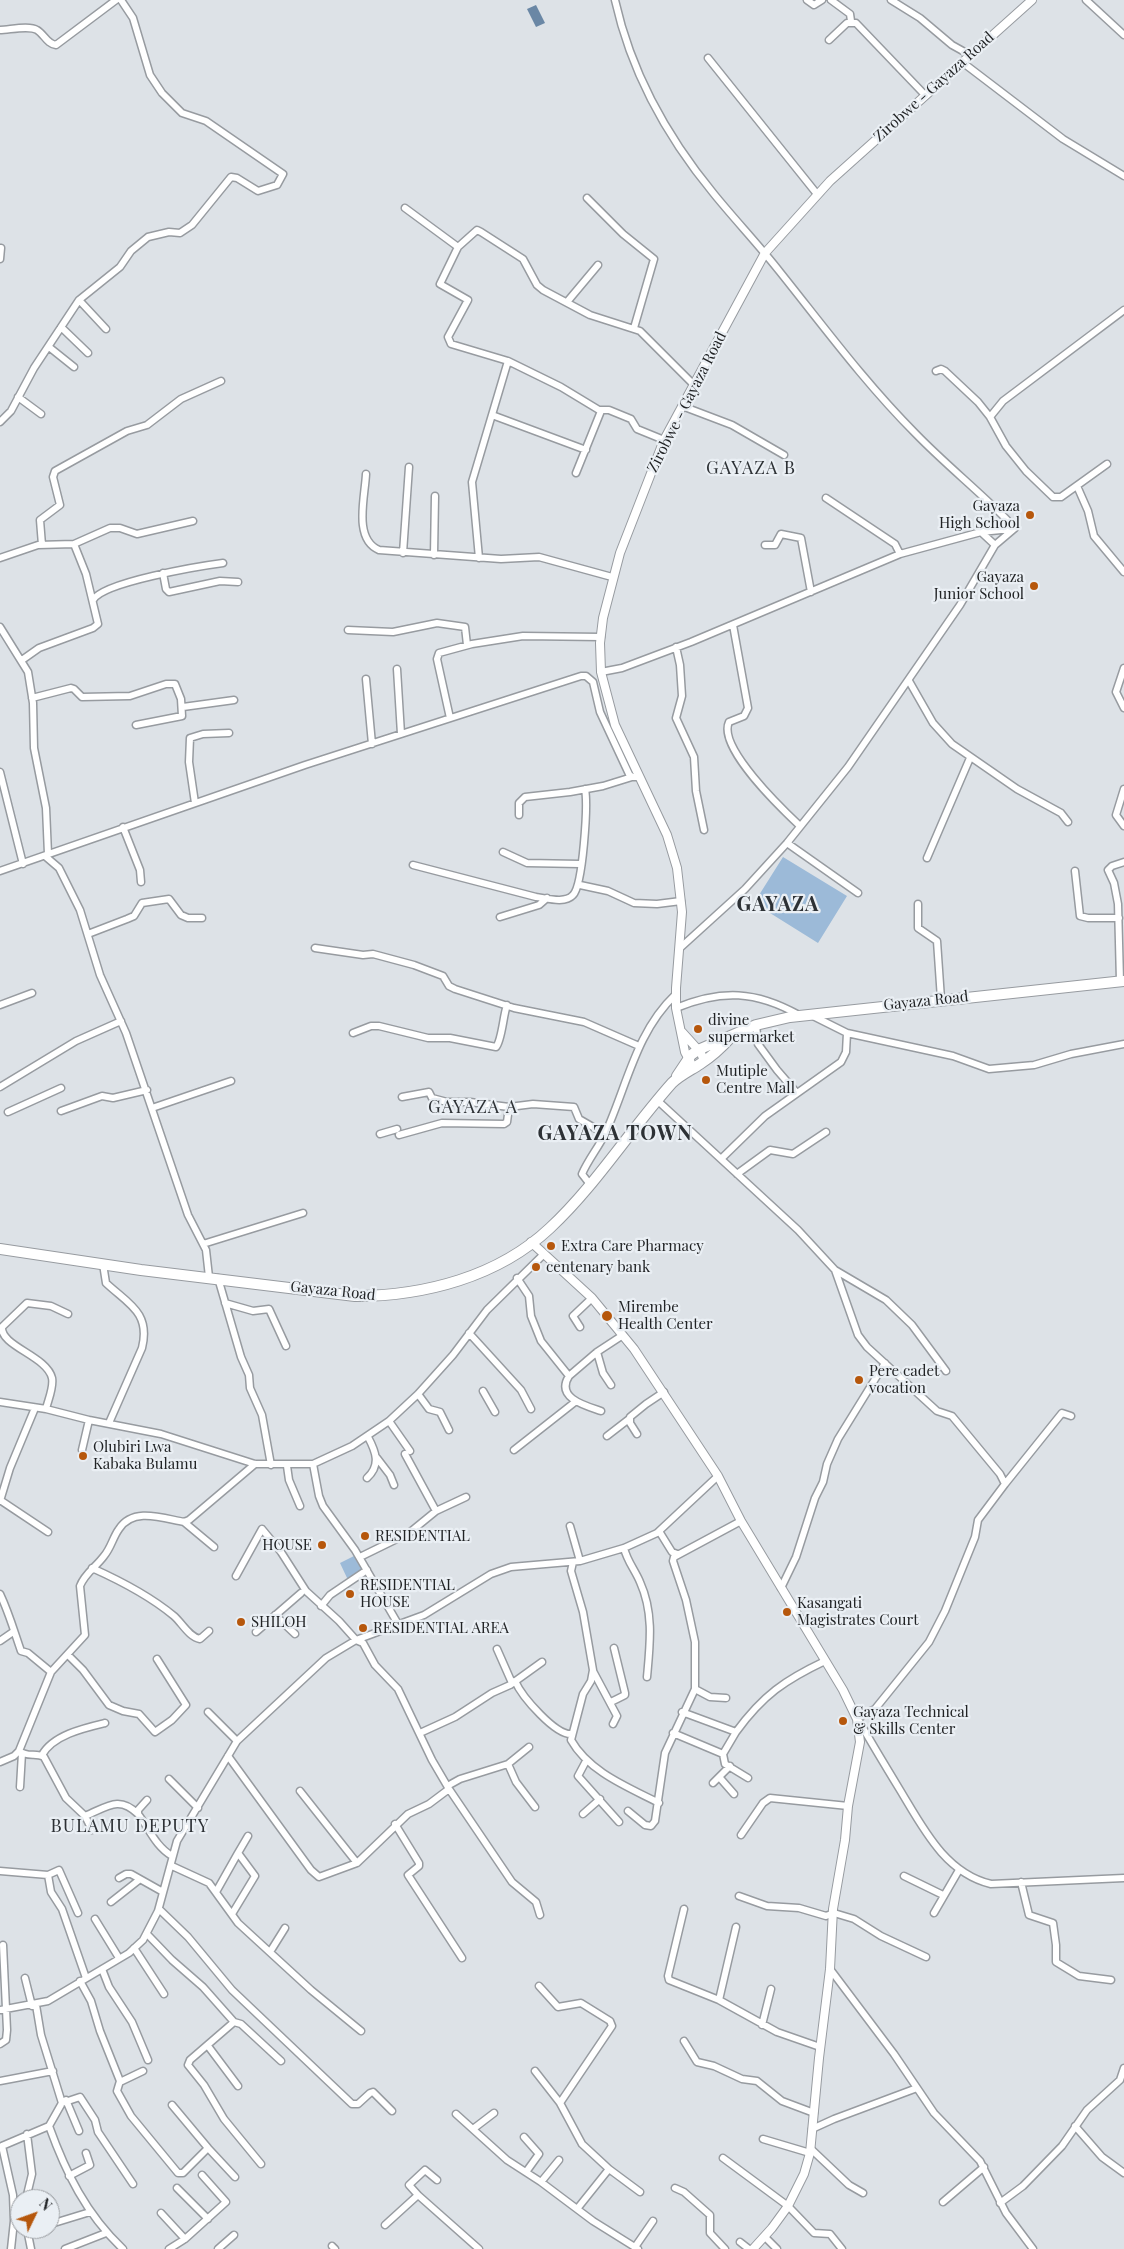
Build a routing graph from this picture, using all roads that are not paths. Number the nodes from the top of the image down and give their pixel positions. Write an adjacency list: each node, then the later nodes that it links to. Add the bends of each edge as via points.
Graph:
1 (116, 0): 11 (street, via 56,45 50,44 36,29)
2 (121, 0): 27 (street, via 133,18 152,80 182,114 206,121 283,174 278,186 258,191 231,177 192,226 180,233 148,237 131,251 120,267)
3 (615, 0): 24 (street, via 642,84 656,112 712,193)
4 (808, 0): 5 (street, via 814,5)
5 (822, 0)
6 (831, 0): 10 (street, via 850,14)
7 (892, 0): 14 (street)
8 (1031, 0): 14 (street, Zirobwe - Gayaza Road)
9 (1086, 0): 12 (street)
10 (851, 22): 13 (street); 17 (street)
11 (0, 30)
12 (1124, 35)
13 (829, 40)
14 (970, 55): 16 (street, Zirobwe - Gayaza Road)
15 (708, 58): 19 (street)
16 (962, 62): 17 (street, Zirobwe - Gayaza Road); 18 (street, via 1056,134)
17 (924, 95): 19 (street, Zirobwe - Gayaza Road)
18 (1124, 176)
19 (817, 194): 24 (street, Zirobwe - Gayaza Road)
20 (587, 198): 32 (street, via 654,259)
21 (405, 208): 22 (street)
22 (458, 247): 28 (street, via 477,230 523,259 537,285); 35 (street, via 440,284 468,302 448,337 449,342)
23 (2, 248): 25 (street)
24 (765, 253): 39 (street, Zirobwe - Gayaza Road); 58 (street, via 863,378 918,436)
25 (0, 258)
26 (598, 265): 28 (street)
27 (79, 300): 30 (street); 31 (street)
28 (567, 302): 32 (street, via 590,315)
29 (1124, 310): 45 (street, via 1003,401)
30 (61, 327): 33 (street); 34 (street)
31 (106, 328)
32 (634, 328): 39 (street, via 645,335)
33 (49, 347): 36 (street); 40 (street)
34 (88, 354)
35 (508, 361): 42 (street); 44 (street)
36 (74, 367)
37 (936, 371): 45 (street, via 941,369 957,381)
38 (221, 381): 61 (street, via 181,400 147,425 127,431 55,472 53,477 60,505 40,520)
39 (694, 385): 41 (street, Zirobwe - Gayaza Road)
40 (18, 397): 43 (street); 46 (street)
41 (682, 406): 47 (street, Zirobwe - Gayaza Road); 49 (street, via 732,425)
42 (601, 411): 47 (street, via 609,410 631,419 637,429); 48 (street)
43 (41, 414)
44 (492, 416): 48 (street); 68 (street, via 472,482)
45 (990, 416): 54 (street, via 1006,446 1049,494 1058,498)
46 (0, 422)
47 (664, 440): 72 (street, Zirobwe - Gayaza Road)
48 (586, 450): 52 (street)
49 (784, 455)
50 (1107, 464): 54 (street)
51 (409, 467): 64 (street)
52 (576, 472)
53 (366, 474): 64 (street, via 365,539 379,550)
54 (1077, 486): 70 (street, via 1094,536)
55 (435, 496): 66 (street)
56 (826, 498): 65 (street, via 892,541)
57 (193, 521): 60 (street, via 137,534 110,528)
58 (1015, 528): 59 (street); 63 (street)
59 (981, 532): 63 (street); 65 (street)
60 (74, 544): 61 (street); 75 (street)
61 (42, 545): 67 (street)
62 (765, 545): 74 (street, via 775,545 781,534 801,538)
63 (994, 546): 87 (street, via 960,605)
64 (403, 553): 66 (street)
65 (900, 554): 74 (street)
66 (434, 555): 68 (street)
67 (0, 558)
68 (479, 558): 72 (street, via 539,557)
69 (223, 563): 71 (street)
70 (1124, 572)
71 (163, 574): 73 (street, via 169,592 220,581); 75 (street, via 110,588)
72 (612, 578): 79 (street, Zirobwe - Gayaza Road)
73 (238, 582)
74 (810, 592): 76 (street)
75 (92, 600): 82 (street, via 98,621 95,627 39,648)
76 (734, 625): 81 (street); 105 (street, via 748,708 744,716 729,722 728,730 739,758 759,786)
77 (0, 626): 82 (street)
78 (348, 630): 80 (street, via 393,632 446,623 465,627)
79 (601, 637): 80 (street, via 533,635); 85 (street, Zirobwe - Gayaza Road)
80 (467, 645): 92 (street, via 438,655)
81 (676, 648): 85 (street, via 622,668); 108 (street, via 682,696 676,718 694,757 696,791)
82 (22, 660): 88 (street, via 28,672)
83 (1124, 668): 91 (street, via 1116,692)
84 (397, 669): 95 (street)
85 (601, 672): 99 (street, Zirobwe - Gayaza Road, via 615,725)
86 (366, 679): 96 (street)
87 (909, 681): 97 (street, via 934,723); 105 (street, via 848,767)
88 (32, 698): 90 (street, via 68,688 82,697 130,696 174,683); 111 (street, via 34,748 46,808)
89 (234, 700): 90 (street)
90 (183, 707): 93 (street, via 178,718)
91 (1124, 708)
92 (450, 718): 95 (street); 99 (street, via 586,676 593,682 603,719)
93 (136, 724)
94 (229, 734): 102 (street, via 203,734 190,738 189,762)
95 (400, 734): 96 (street)
96 (372, 744): 102 (street)
97 (970, 758): 104 (street, via 1053,808); 112 (street)
98 (0, 772): 114 (street)
99 (636, 777): 100 (street); 123 (street, Zirobwe - Gayaza Road, via 667,835 677,868)
100 (585, 789): 103 (street, via 525,797 519,803); 115 (street, via 587,807)
101 (1124, 789): 106 (street, via 1116,816)
102 (195, 803): 107 (street)
103 (518, 815)
104 (1068, 822)
105 (800, 826): 109 (street)
106 (1124, 826)
107 (123, 828): 111 (street); 119 (street, via 140,870)
108 (704, 830)
109 (787, 843): 121 (street); 130 (street, via 745,889)
110 (503, 852): 115 (street, via 527,863)
111 (46, 855): 114 (street); 128 (street, via 66,878)
112 (927, 858)
113 (1124, 862): 127 (street, via 1108,870 1114,883)
114 (23, 864): 117 (street)
115 (580, 864): 120 (street)
116 (413, 866): 122 (street)
117 (0, 871)
118 (1075, 871): 127 (street, via 1080,916)
119 (140, 882)
120 (580, 884): 122 (street, via 573,896); 123 (street, via 608,891 634,903)
121 (858, 893)
122 (547, 898): 125 (street, via 539,905)
123 (681, 901): 130 (street, Zirobwe - Gayaza Road)
124 (918, 904): 134 (street, via 918,928 937,941)
125 (500, 917)
126 (202, 918): 128 (street, via 184,917 167,899 142,904 127,920)
127 (1119, 918): 131 (street)
128 (88, 934): 140 (street, via 100,976)
129 (315, 948): 136 (street, via 373,954 405,962 440,975 455,989)
130 (680, 948): 133 (street, Zirobwe - Gayaza Road)
131 (1122, 981): 134 (main road, Gayaza Road)
132 (32, 993): 135 (street)
133 (675, 995): 137 (street, Zirobwe - Gayaza Road); 147 (street, via 657,1013)
134 (941, 999): 139 (main road, Gayaza Road)
135 (0, 1004)
136 (507, 1006): 143 (street, via 496,1047 450,1038 428,1038 379,1026); 147 (street, via 584,1022)
137 (676, 1008): 138 (street, via 710,997 740,995 767,1000); 142 (street, Zirobwe - Gayaza Road)
138 (799, 1015): 139 (main road, Gayaza Road); 141 (main road, Gayaza Road)
139 (810, 1015): 144 (street)
140 (121, 1021): 153 (street, via 76,1041); 155 (street)
141 (756, 1025): 145 (main road, Gayaza Road); 156 (street, via 758,1044)
142 (679, 1026): 148 (street, Zirobwe - Gayaza Road, via 686,1039); 149 (street, Zirobwe - Gayaza Road)
143 (352, 1032)
144 (847, 1033): 146 (street, via 953,1056 988,1068 1034,1065); 156 (street, via 846,1052 841,1062)
145 (731, 1036): 148 (main road, Gayaza Road); 150 (main road, Gayaza Road)
146 (1124, 1044)
147 (639, 1046): 165 (street)
148 (698, 1050): 149 (main road, Gayaza Road); 150 (street, Zirobwe - Gayaza Road)
149 (688, 1060): 150 (street, via 693,1064); 152 (main road, Gayaza Road)
150 (702, 1063): 152 (main road, Gayaza Road)
151 (231, 1081): 160 (street)
152 (674, 1081): 158 (main road, Gayaza Road)
153 (0, 1087)
154 (61, 1088): 162 (street)
155 (147, 1090): 160 (street); 161 (street, via 113,1098 102,1096)
156 (796, 1092): 166 (street, via 765,1116)
157 (402, 1097): 159 (street, via 429,1092 432,1098 447,1102)
158 (658, 1101): 166 (street); 168 (main road, Gayaza Road)
159 (509, 1107): 164 (street, via 504,1124 442,1123); 165 (street, via 533,1104 574,1107 579,1119)
160 (152, 1108): 171 (street, via 188,1215)
161 (61, 1111)
162 (8, 1112)
163 (826, 1132): 167 (street, via 793,1154 770,1150)
164 (380, 1134)
165 (605, 1134): 168 (street, via 582,1174)
166 (722, 1158): 167 (street)
167 (738, 1174): 175 (street)
168 (589, 1183): 170 (main road, Gayaza Road)
169 (303, 1213): 171 (street)
170 (535, 1243): 173 (street); 176 (main road, Gayaza Road, via 452,1283 387,1296 354,1296)
171 (203, 1244): 176 (street)
172 (0, 1249): 174 (main road, Gayaza Road)
173 (544, 1254): 177 (street); 178 (street)
174 (103, 1264): 176 (main road, Gayaza Road); 204 (street, via 106,1283 131,1303 140,1317 144,1338)
175 (835, 1270): 186 (street, via 858,1335); 187 (street, via 886,1300 912,1324)
176 (213, 1278): 179 (street)
177 (517, 1278): 182 (street); 188 (street, via 529,1296 531,1316 541,1341)
178 (592, 1298): 181 (street, via 573,1316); 183 (street)
179 (226, 1303): 184 (street, via 253,1311 269,1309); 214 (street, via 249,1375 250,1388 262,1416)
180 (68, 1314): 196 (street, via 51,1306 27,1303 4,1327 3,1334 40,1360 50,1373 52,1384)
181 (580, 1327)
182 (470, 1333): 192 (street); 197 (street, via 521,1390)
183 (623, 1335): 185 (street); 191 (street)
184 (286, 1346)
185 (597, 1352): 188 (street); 189 (street, via 603,1373)
186 (885, 1363): 219 (street, via 937,1411 952,1416); 237 (street, via 838,1439 796,1557)
187 (946, 1371)
188 (569, 1376): 194 (street, via 565,1385)
189 (611, 1385)
190 (483, 1391): 199 (street)
191 (664, 1392): 201 (street); 216 (street)
192 (418, 1394): 203 (street); 205 (street, via 430,1409 440,1412)
193 (0, 1402): 195 (street)
194 (575, 1402): 198 (street); 210 (street)
195 (35, 1408): 196 (street); 221 (street)
196 (46, 1409): 202 (street)
197 (531, 1409)
198 (601, 1410)
199 (495, 1412)
200 (1071, 1416): 219 (street, via 1062,1413)
201 (630, 1419): 206 (street); 207 (street)
202 (89, 1420): 204 (street); 209 (street)
203 (389, 1421): 208 (street); 223 (street)
204 (108, 1423): 212 (street, via 161,1434)
205 (449, 1430)
206 (637, 1434)
207 (607, 1436)
208 (368, 1437): 211 (street); 213 (street)
209 (82, 1450)
210 (514, 1450)
211 (377, 1458): 217 (street, via 376,1467); 218 (street)
212 (255, 1464): 214 (street); 225 (street)
213 (313, 1464): 215 (street); 232 (street, via 323,1506)
214 (271, 1465): 215 (street)
215 (287, 1466): 222 (street)
216 (718, 1476): 224 (street); 227 (street)
217 (367, 1478)
218 (394, 1484)
219 (1005, 1484): 265 (street, via 978,1520 975,1537 929,1642 875,1709)
220 (466, 1497): 223 (street)
221 (0, 1500): 228 (street)
222 (300, 1506)
223 (436, 1510): 232 (street, via 409,1532)
224 (741, 1521): 231 (street); 237 (street)
225 (184, 1522): 229 (street); 234 (street, via 146,1515 125,1520 105,1556)
226 (570, 1526): 233 (street)
227 (660, 1531): 230 (street); 231 (street, via 672,1552)
228 (48, 1532)
229 (214, 1547)
230 (624, 1548): 233 (street); 258 (street, via 640,1581 650,1615)
231 (677, 1554): 260 (street, via 673,1561 695,1642)
232 (360, 1557): 235 (street)
233 (577, 1561): 243 (street, via 512,1567 491,1574 424,1615); 256 (street, via 571,1571 583,1612)
234 (92, 1568): 244 (street, via 132,1587 175,1617 195,1638 200,1639); 252 (street, via 80,1586 85,1634)
235 (367, 1570): 241 (street, via 330,1595); 243 (street)
236 (236, 1576): 241 (street, via 262,1529 306,1591)
237 (781, 1588): 254 (street)
238 (301, 1593): 242 (street)
239 (0, 1594): 240 (street)
240 (2, 1605): 245 (street, via 13,1622)
241 (321, 1606): 248 (street)
242 (276, 1614): 246 (street); 247 (street)
243 (398, 1624): 248 (street)
244 (209, 1631)
245 (13, 1632): 249 (street); 257 (street, via 21,1651)
246 (256, 1632)
247 (295, 1634)
248 (356, 1640): 269 (street, via 363,1643 375,1665 398,1689); 272 (street, via 326,1658)
249 (0, 1641)
250 (614, 1648): 262 (street, via 625,1695)
251 (497, 1649): 259 (street)
252 (68, 1655): 253 (street, via 108,1705 139,1714 155,1732 186,1705); 257 (street)
253 (157, 1659)
254 (825, 1661): 265 (street); 268 (street, via 784,1682)
255 (542, 1662): 259 (street)
256 (593, 1670): 262 (street); 271 (street)
257 (51, 1672): 274 (street)
258 (647, 1677)
259 (513, 1682): 269 (street); 271 (street, via 524,1698 549,1722)
260 (695, 1689): 261 (street, via 710,1697); 264 (street)
261 (726, 1698)
262 (611, 1702): 267 (street, via 618,1716)
263 (208, 1712): 272 (street)
264 (682, 1712): 268 (street); 270 (street)
265 (857, 1718): 293 (street, via 860,1742); 309 (street, via 929,1838)
266 (106, 1723): 276 (street, via 86,1727 49,1744)
267 (613, 1724)
268 (736, 1732): 275 (street)
269 (420, 1733): 287 (street, via 432,1760)
270 (673, 1733): 275 (street); 292 (street, via 664,1761)
271 (572, 1734): 278 (street, via 571,1740)
272 (237, 1741): 277 (street)
273 (529, 1747): 280 (street)
274 (21, 1752): 276 (street, via 28,1756); 279 (street); 286 (street)
275 (723, 1754): 281 (street, via 724,1761)
276 (42, 1756): 299 (street, via 66,1798)
277 (228, 1756): 295 (street); 307 (street, via 315,1874 319,1877)
278 (586, 1761): 290 (street, via 577,1774); 292 (street)
279 (0, 1762)
280 (508, 1764): 287 (street, via 460,1779); 294 (street)
281 (730, 1766): 282 (street); 283 (street)
282 (720, 1778): 285 (street); 289 (street)
283 (748, 1778)
284 (169, 1779): 295 (street)
285 (713, 1783)
286 (20, 1786)
287 (450, 1786): 301 (street); 328 (street, via 512,1882 536,1902)
288 (300, 1791): 307 (street)
289 (734, 1794)
290 (600, 1799): 298 (street); 300 (street)
291 (147, 1800): 297 (street)
292 (659, 1803): 296 (street, via 651,1826)
293 (848, 1806): 303 (street, via 770,1798); 325 (street)
294 (534, 1807)
295 (198, 1808): 306 (street, via 177,1841)
296 (628, 1811)
297 (138, 1814): 299 (street, via 129,1804 116,1803); 306 (street, via 149,1833)
298 (583, 1814)
299 (85, 1816): 302 (street)
300 (620, 1822)
301 (396, 1824): 307 (street); 338 (street, via 419,1863 408,1874)
302 (92, 1830)
303 (741, 1835)
304 (248, 1836): 305 (street)
305 (238, 1853): 318 (street); 327 (street, via 255,1876)
306 (172, 1856): 308 (street)
307 (357, 1863)
308 (172, 1866): 317 (street); 318 (street, via 207,1881)
309 (959, 1870): 316 (street, via 991,1884); 319 (street)
310 (0, 1872): 311 (street)
311 (48, 1875): 324 (street, via 60,1871); 342 (street, via 51,1892 62,1909)
312 (904, 1876): 319 (street)
313 (119, 1878): 315 (street, via 128,1873)
314 (1124, 1878): 316 (street)
315 (139, 1880): 317 (street); 321 (street)
316 (1021, 1882): 343 (street, via 1029,1915 1053,1923 1056,1962 1078,1976)
317 (163, 1892): 322 (street)
318 (216, 1892): 327 (street)
319 (943, 1895): 326 (street)
320 (739, 1896): 325 (street, via 767,1906 799,1908 826,1916)
321 (111, 1902)
322 (159, 1909): 332 (street); 370 (street, via 188,1937 232,1990 352,2104 358,2104 373,2092)
323 (684, 1909): 347 (street, via 668,1976 672,1982)
324 (78, 1913)
325 (834, 1913): 336 (street, via 857,1920 881,1936); 340 (street)
326 (934, 1913)
327 (232, 1914): 335 (street)
328 (540, 1915)
329 (95, 1919): 337 (street)
330 (736, 1927): 347 (street)
331 (285, 1928): 335 (street)
332 (147, 1934): 334 (street); 350 (street, via 203,1987)
333 (3, 1945): 349 (street)
334 (134, 1948): 337 (street); 346 (street)
335 (270, 1952): 352 (street)
336 (926, 1957)
337 (119, 1958): 339 (street)
338 (462, 1958)
339 (102, 1969): 342 (street); 357 (street, via 108,1986 132,2022)
340 (830, 1969): 356 (street); 366 (street)
341 (25, 1978): 348 (street)
342 (83, 1980): 348 (street, via 48,2001); 364 (street)
343 (1111, 1980)
344 (539, 1986): 368 (street, via 558,2007 581,2002 610,2021 612,2026)
345 (771, 1989): 351 (street)
346 (164, 1994)
347 (719, 2000): 351 (street)
348 (34, 2005): 349 (street); 360 (street)
349 (3, 2010): 354 (street, via 6,2037)
350 (234, 2022): 355 (street); 358 (street, via 242,2024)
351 (762, 2025): 356 (street)
352 (361, 2031)
353 (684, 2041): 373 (street, via 697,2062 742,2079 757,2081 782,2101)
354 (0, 2044)
355 (208, 2046): 365 (street); 387 (street, via 188,2065 224,2119)
356 (820, 2047): 373 (street)
357 (148, 2060)
358 (281, 2061)
359 (1124, 2068): 375 (street, via 1120,2080 1087,2110)
360 (52, 2071): 363 (street); 367 (street)
361 (144, 2071): 364 (street)
362 (535, 2072): 368 (street)
363 (0, 2082)
364 (120, 2082): 382 (street, via 116,2089 125,2107 178,2173 183,2173)
365 (238, 2086)
366 (917, 2088): 377 (street); 388 (street, via 934,2113)
367 (64, 2102): 374 (street); 378 (street); 397 (street, via 78,2096 82,2099 98,2132)
368 (560, 2104): 389 (street, via 582,2144)
369 (172, 2105): 382 (street)
370 (392, 2111)
371 (456, 2114): 376 (street)
372 (494, 2114): 376 (street)
373 (814, 2114): 377 (street)
374 (49, 2126): 379 (street); 393 (street)
375 (1075, 2126): 391 (street, via 1102,2156); 405 (street, via 1059,2149 1023,2186)
376 (473, 2129): 390 (street, via 507,2160)
377 (812, 2129): 383 (street)
378 (79, 2132)
379 (27, 2134): 400 (street, via 32,2174); 420 (street, via 2,2146 13,2195)
380 (524, 2137): 390 (street, via 539,2154)
381 (763, 2139): 383 (street)
382 (208, 2148): 394 (street)
383 (810, 2151): 402 (street); 406 (street, via 804,2174)
384 (86, 2154): 393 (street, via 90,2164)
385 (723, 2158): 406 (street)
386 (559, 2160): 396 (street)
387 (261, 2164)
388 (984, 2167): 404 (street); 405 (street)
389 (609, 2169): 401 (street); 407 (street)
390 (526, 2172): 396 (street)
391 (1124, 2173)
392 (202, 2175): 410 (street, via 226,2202)
393 (69, 2176): 408 (street)
394 (236, 2177)
395 (437, 2180): 403 (street, via 424,2170 410,2185)
396 (541, 2182): 407 (street)
397 (133, 2184)
398 (177, 2188): 410 (street)
399 (675, 2188): 426 (street, via 710,2215 710,2233)
400 (28, 2189)
401 (640, 2192)
402 (863, 2193)
403 (418, 2195): 413 (street); 425 (street)
404 (943, 2202)
405 (1000, 2204): 431 (street)
406 (788, 2206): 416 (street); 430 (street, via 810,2230 818,2235 830,2234)
407 (577, 2209): 419 (street)
408 (90, 2212): 411 (street); 414 (street)
409 (161, 2213): 417 (street)
410 (208, 2219): 417 (street)
411 (60, 2221)
412 (653, 2221): 419 (street)
413 (385, 2225)
414 (106, 2233): 421 (street); 422 (street)
415 (234, 2235): 424 (street)
416 (765, 2237): 428 (street); 429 (street)
417 (185, 2239): 423 (street)
418 (740, 2242): 427 (street)
419 (637, 2248)
420 (11, 2249)
421 (65, 2249)
422 (123, 2249)
423 (169, 2249)
424 (218, 2249)
425 (479, 2249)
426 (725, 2249)
427 (749, 2249)
428 (753, 2249)
429 (777, 2249)
430 (842, 2249)
431 (1033, 2249)

